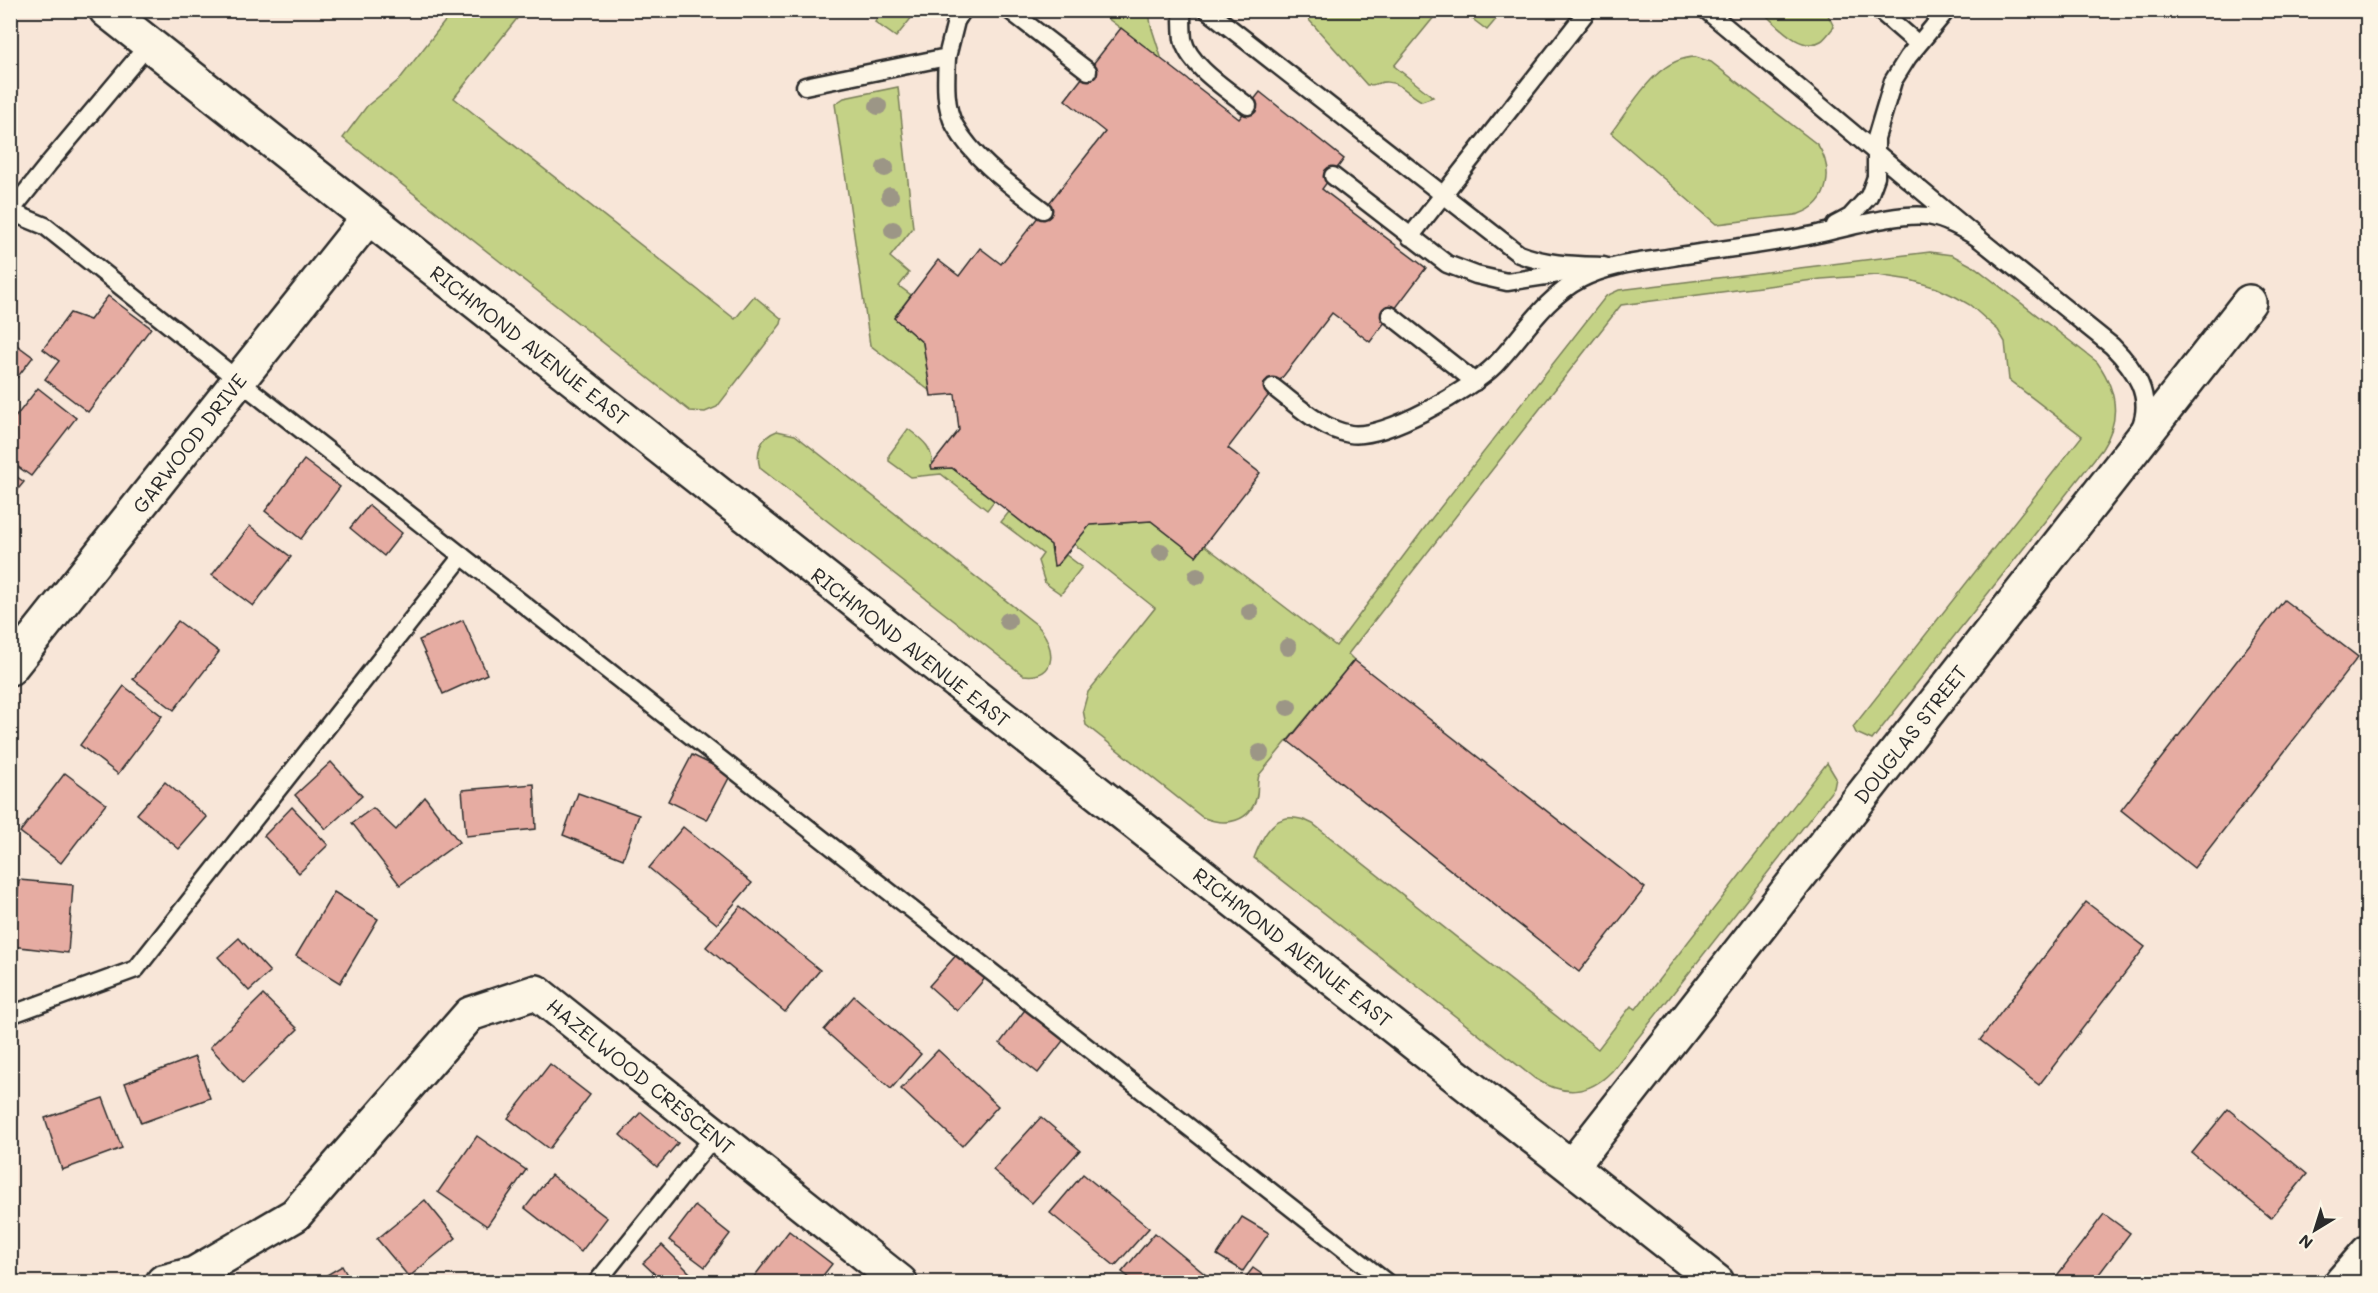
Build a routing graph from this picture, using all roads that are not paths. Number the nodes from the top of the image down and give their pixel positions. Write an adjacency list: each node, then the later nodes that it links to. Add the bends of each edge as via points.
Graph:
1 (106, 10): 10 (street, RICHMOND AVENUE EAST)
2 (963, 10): 12 (lane, via 956,21)
3 (1009, 10): 13 (lane)
4 (1182, 10): 15 (lane, via 1183,41 1195,61)
5 (1207, 10): 18 (lane)
6 (1588, 10): 18 (lane)
7 (1706, 10): 16 (lane)
8 (1879, 10): 11 (lane)
9 (1947, 10): 11 (lane)
10 (149, 45): 20 (lane); 21 (street, RICHMOND AVENUE EAST)
11 (1918, 45): 16 (lane, via 1893,81 1876,138)
12 (947, 57): 14 (lane); 19 (lane, via 946,92 954,125 977,155)
13 (1088, 71)
14 (805, 86)
15 (1248, 106)
16 (1876, 151): 23 (lane, via 1876,177 1861,208 1832,227); 24 (lane)
17 (1333, 176): 22 (lane)
18 (1441, 195): 22 (lane); 25 (lane, via 1519,254 1558,265)
19 (1043, 210)
20 (11, 212): 28 (lane, via 45,226)
21 (368, 218): 28 (street, GARWOOD DRIVE); 36 (street, RICHMOND AVENUE EAST)
22 (1410, 237): 25 (lane, via 1447,264 1507,282)
23 (1803, 237): 24 (lane, via 1906,216 1929,216); 25 (lane)
24 (1978, 238): 31 (lane, via 2129,363 2143,391 2145,416)
25 (1614, 266): 29 (lane, via 1564,289)
26 (2249, 302): 31 (street, DOUGLAS STREET)
27 (1390, 315): 29 (lane)
28 (238, 380): 32 (lane); 33 (street, GARWOOD DRIVE)
29 (1475, 382): 30 (lane, via 1421,414 1376,432 1351,435 1326,427)
30 (1274, 387)
31 (2126, 458): 36 (street, DOUGLAS STREET)
32 (462, 556): 34 (lane, via 136,969); 41 (lane)
33 (10, 668)
34 (10, 1015)
35 (715, 1135): 38 (street, HAZELWOOD CRESCENT, via 536,992 470,1014 295,1215 194,1274); 39 (lane); 40 (street, HAZELWOOD CRESCENT)
36 (1572, 1166): 42 (street, RICHMOND AVENUE EAST)
37 (2367, 1252): 43 (street)
38 (163, 1282)
39 (597, 1282)
40 (900, 1282)
41 (1386, 1282)
42 (1717, 1282)
43 (2342, 1282)

